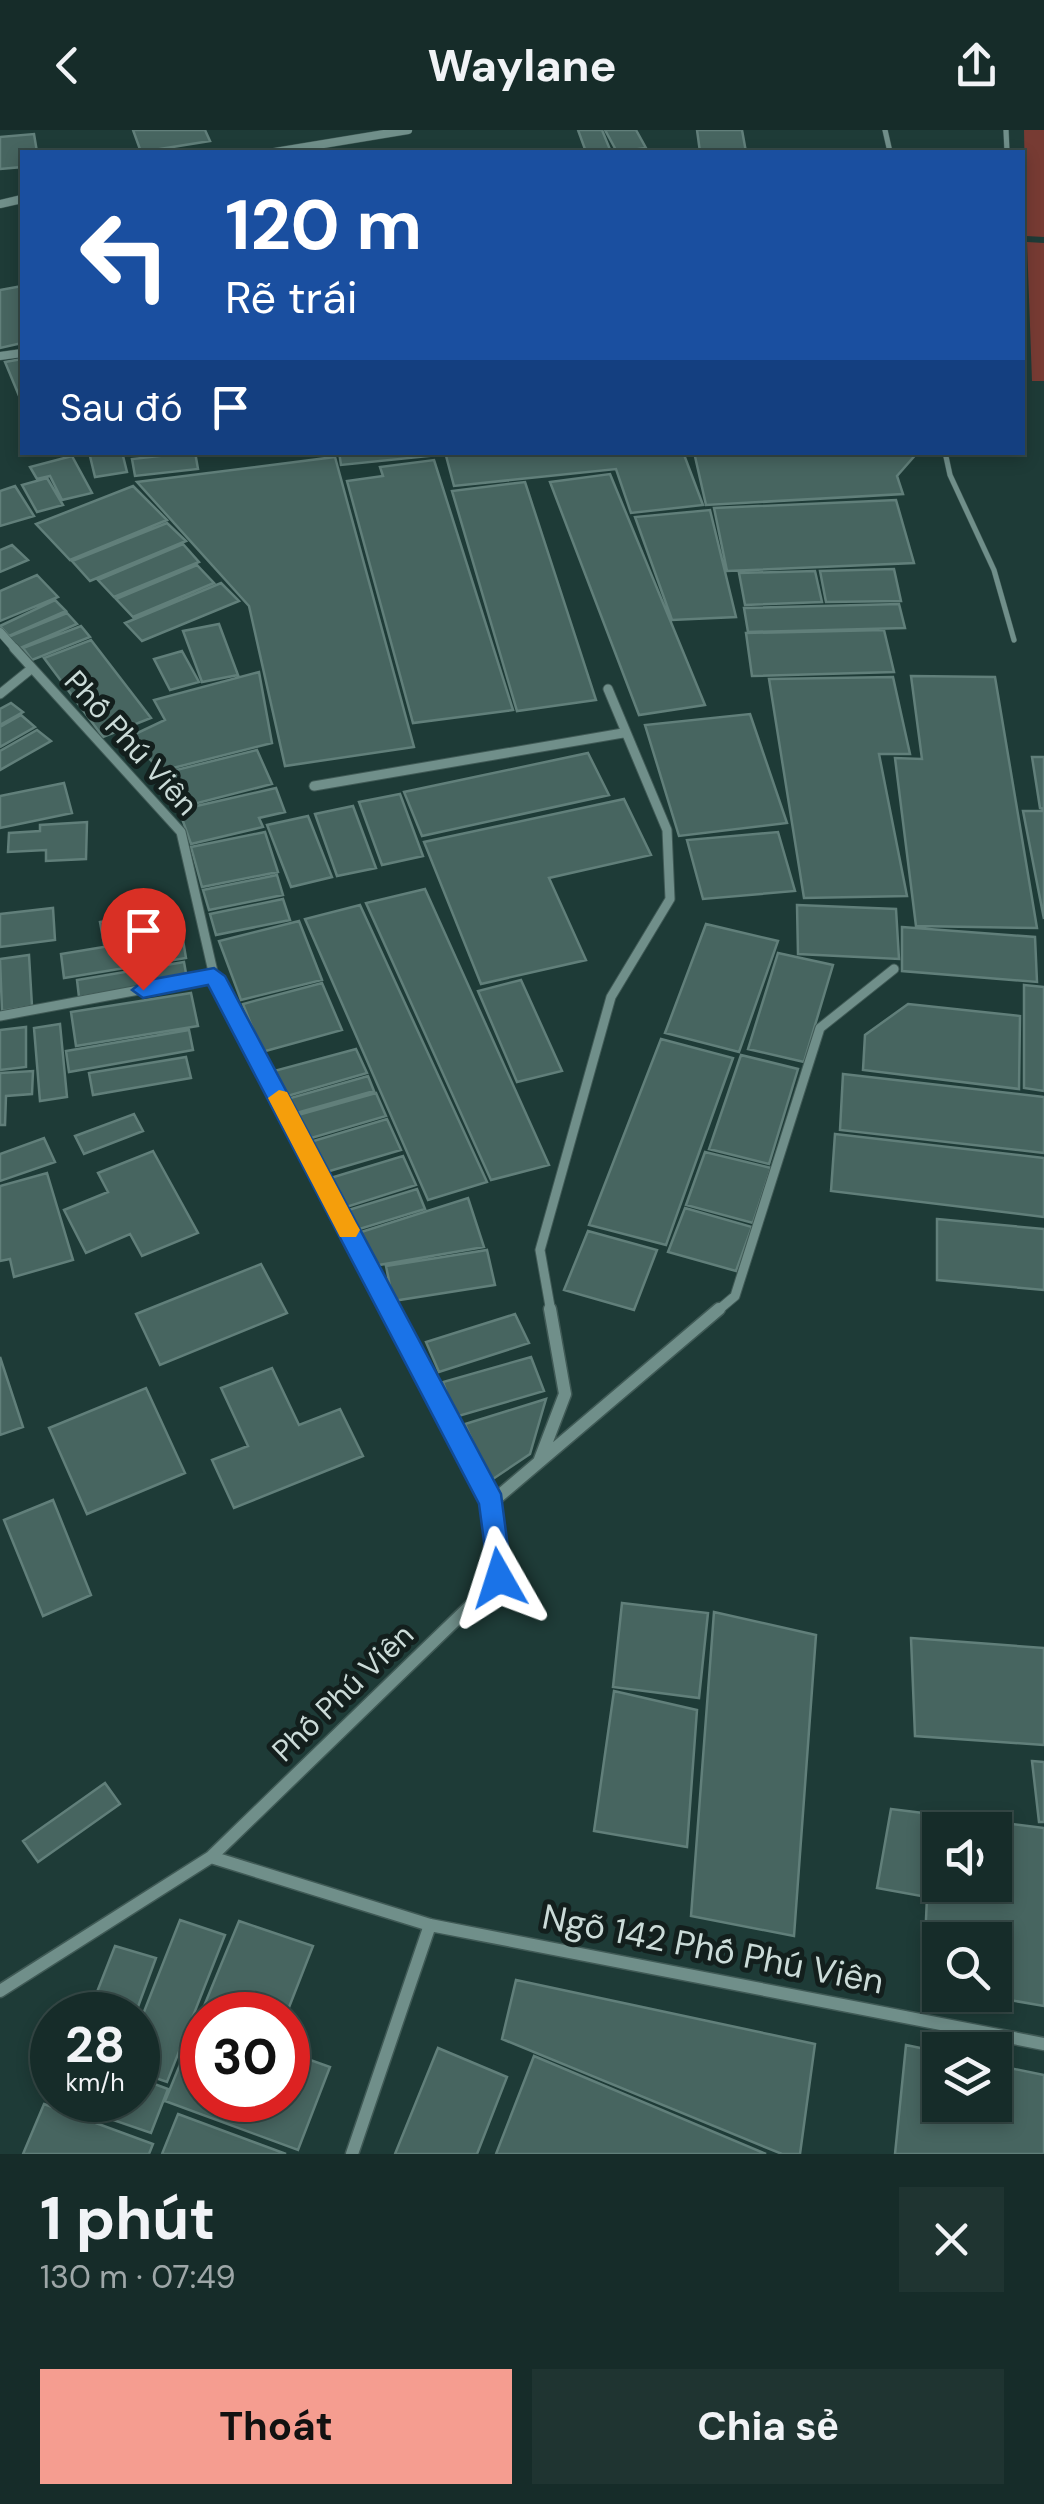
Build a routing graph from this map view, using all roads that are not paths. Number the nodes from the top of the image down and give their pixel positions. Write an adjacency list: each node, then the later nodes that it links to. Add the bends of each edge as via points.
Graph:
1 (408, 130): 2 (street)
2 (288, 150)
3 (947, 455): 5 (lane, via 994,570)
4 (0, 632): 6 (street, Phố Phú Viên)
5 (1014, 640)
6 (31, 669): 8 (street); 12 (street, Phố Phú Viên, via 181,832)
7 (608, 689): 9 (street)
8 (0, 694)
9 (623, 733): 10 (street); 14 (street, via 666,830 670,899 611,997 540,1250 565,1394)
10 (314, 786)
11 (894, 969): 14 (street, via 820,1028 735,1296)
12 (214, 976): 13 (street); 15 (street, Phố Phú Viên)
13 (0, 1016)
14 (540, 1462): 15 (street)
15 (492, 1502): 16 (street, Phố Phú Viên, via 499,1578)
16 (211, 1858): 17 (street); 18 (street)
17 (430, 1924): 19 (street, Ngõ 142 Phố Phú Viên); 20 (street)
18 (0, 1991)
19 (1044, 2044)
20 (352, 2154)

